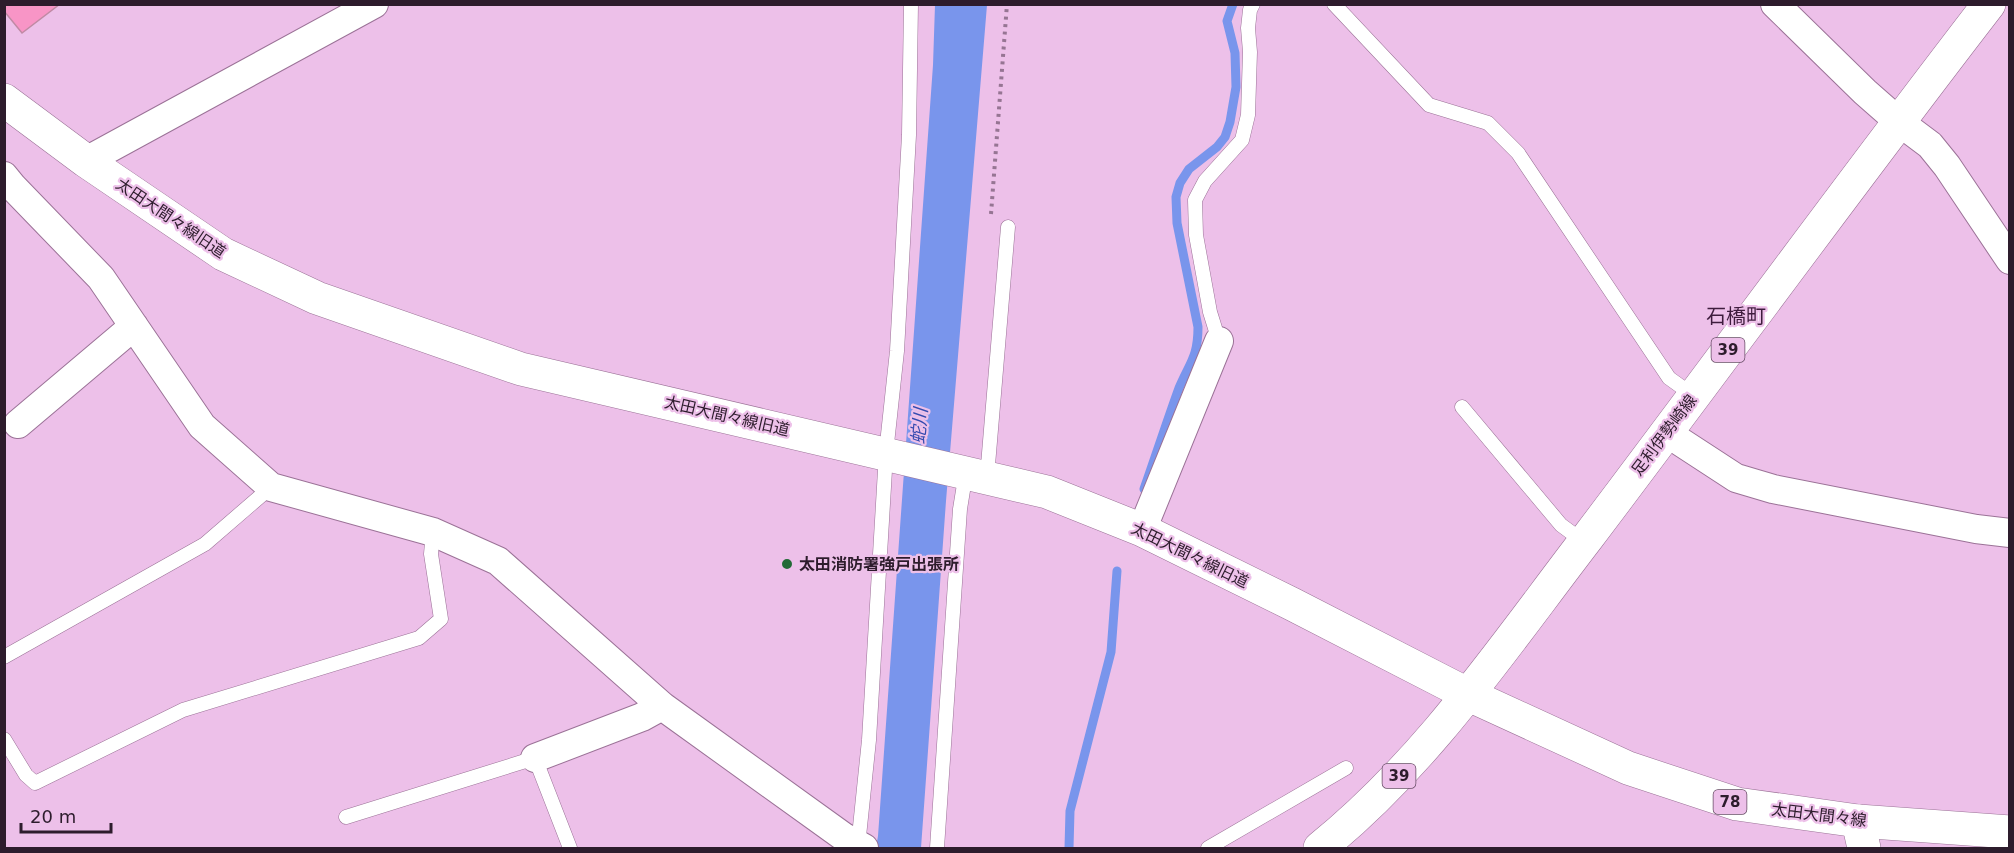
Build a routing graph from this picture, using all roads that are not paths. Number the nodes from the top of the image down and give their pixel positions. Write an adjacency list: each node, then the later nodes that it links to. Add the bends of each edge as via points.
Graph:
1 (374, 4): 9 (street)
2 (911, 4): 19 (lane, via 909,135)
3 (1253, 4): 14 (lane, via 1248,28 1248,115 1242,140 1205,181 1195,200 1196,235)
4 (1334, 4): 15 (lane, via 1429,105 1488,123 1518,153 1669,378)
5 (1774, 4): 8 (street)
6 (1989, 4): 8 (main road, 足利伊勢崎線 / 39)
7 (4, 100): 9 (main road, 太田大間々線旧道)
8 (1898, 122): 12 (street, via 1930,145); 15 (main road, 足利伊勢崎線 / 39)
9 (86, 161): 19 (main road, 太田大間々線旧道, via 223,254 317,298 521,369)
10 (7, 185): 13 (street, via 100,278)
11 (1008, 227): 20 (lane)
12 (2010, 260)
13 (134, 326): 17 (street); 21 (street, via 202,426)
14 (1219, 341): 22 (street)
15 (1694, 396): 18 (main road, 足利伊勢崎線 / 39)
16 (1462, 407): 25 (lane, via 1562,525)
17 (18, 424)
18 (1667, 433): 24 (street, via 1736,478 1773,489); 25 (main road, 足利伊勢崎線 / 39)
19 (890, 454): 20 (main road, 太田大間々線旧道); 35 (lane)
20 (970, 473): 22 (main road, 太田大間々線旧道, via 1047,492); 37 (lane, via 960,509)
21 (271, 487): 23 (street); 26 (lane, via 205,544)
22 (1142, 530): 27 (main road, 太田大間々線旧道)
23 (433, 532): 28 (street, via 498,561); 29 (lane, via 431,554 441,619 419,638 183,710 35,783)
24 (2010, 533)
25 (1584, 542): 27 (main road, 足利伊勢崎線 / 39)
26 (4, 657)
27 (1469, 695): 34 (main road, 太田大間々線 / 78, via 1628,768 1737,804); 39 (main road, 足利伊勢崎線 / 39, via 1389,787)
28 (662, 706): 30 (street); 35 (street)
29 (4, 739)
30 (535, 758): 32 (lane); 36 (lane)
31 (1346, 768): 38 (lane)
32 (346, 817)
33 (2010, 832): 34 (main road, 太田大間々線 / 78)
34 (1861, 835)
35 (860, 847)
36 (570, 849)
37 (937, 849)
38 (1208, 849)
39 (1320, 849)

